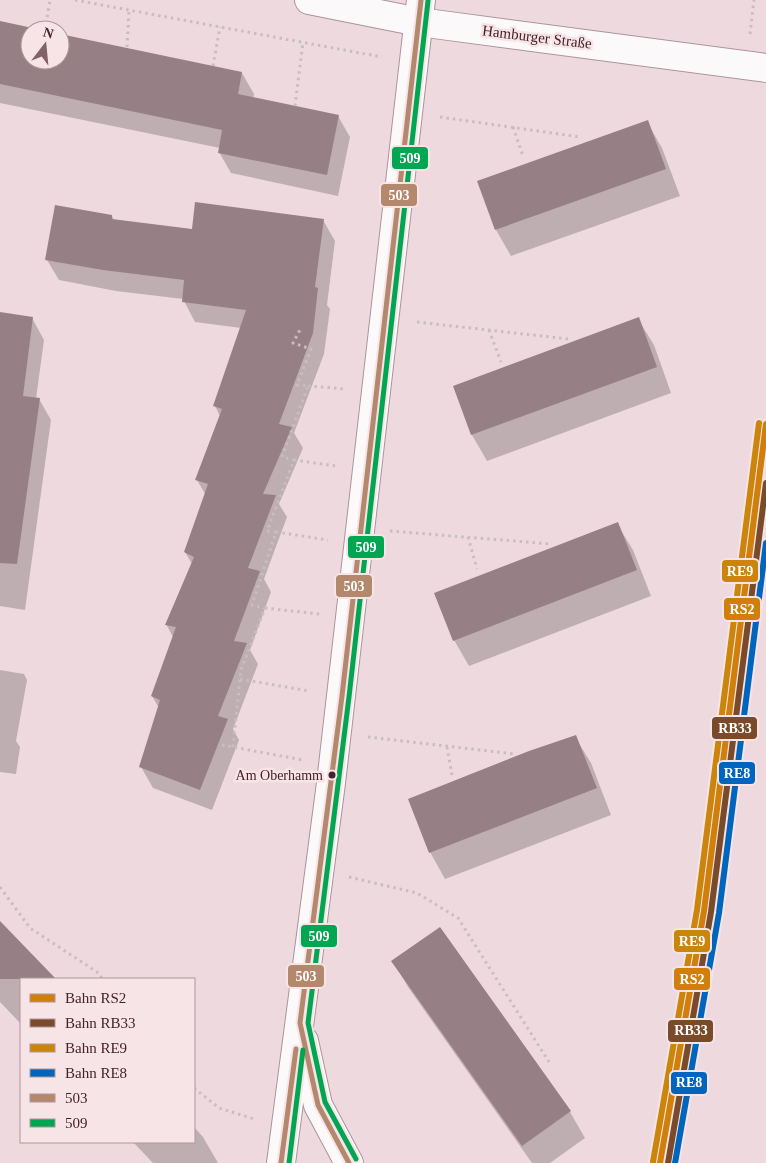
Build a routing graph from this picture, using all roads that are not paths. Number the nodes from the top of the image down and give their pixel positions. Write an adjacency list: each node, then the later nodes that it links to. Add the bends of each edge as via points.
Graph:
1 (309, 0): 2 (street, Hamburger Straße)
2 (420, 11): 3 (street, Hamburger Straße); 4 (street, via 342,696)
3 (766, 68)
4 (300, 1023): 5 (street); 6 (street, via 318,1105)
5 (281, 1163)
6 (349, 1163)

